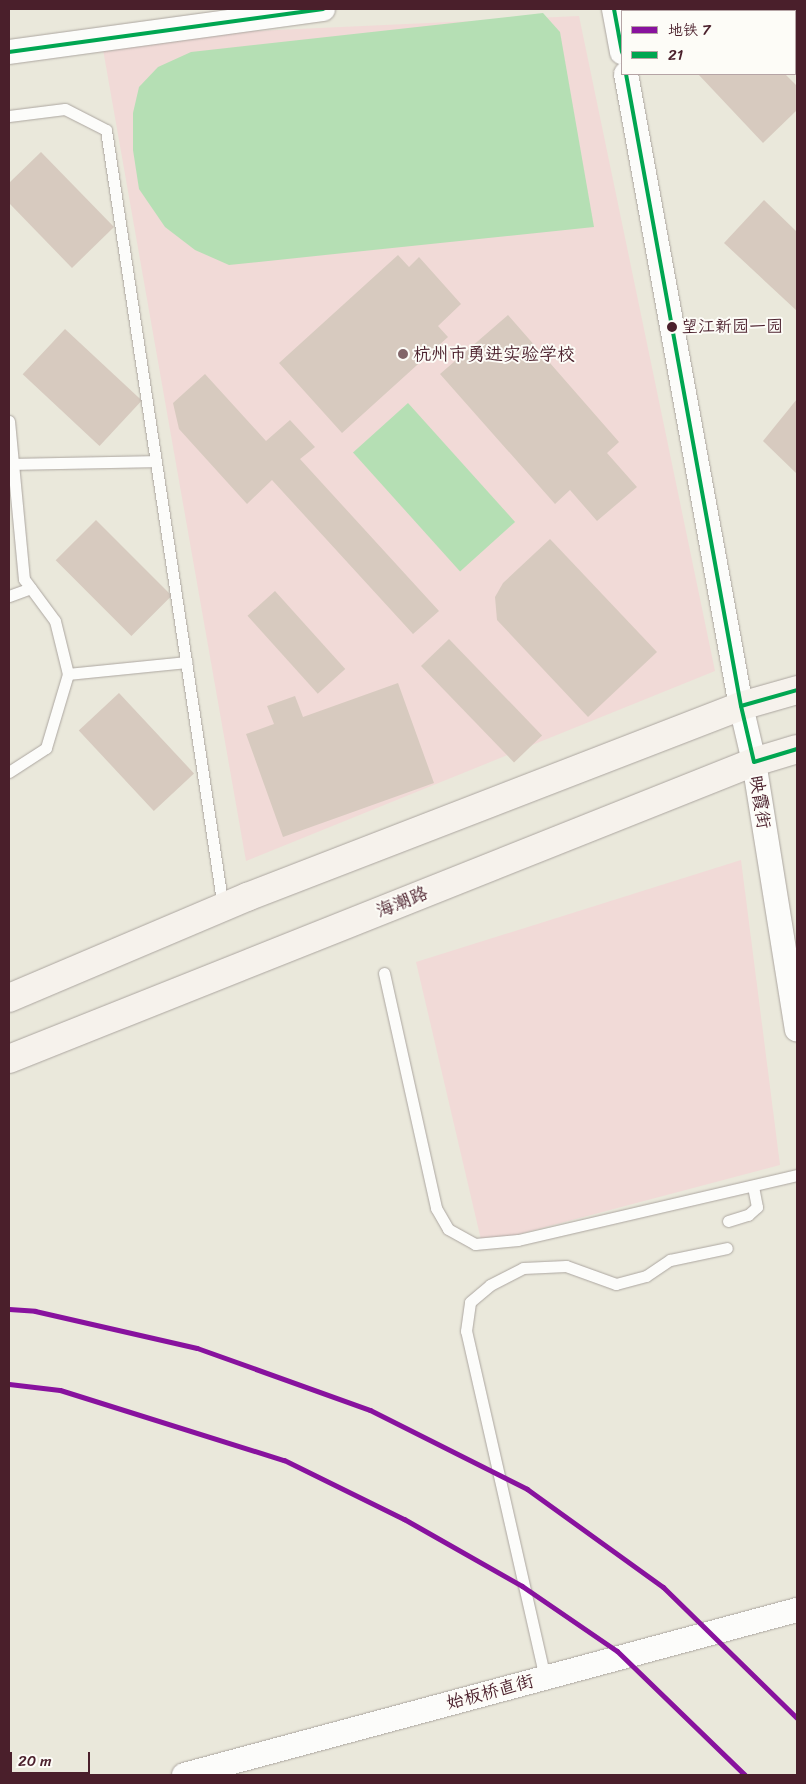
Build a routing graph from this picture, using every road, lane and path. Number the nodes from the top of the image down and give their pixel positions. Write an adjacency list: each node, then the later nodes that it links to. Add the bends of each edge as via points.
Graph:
1 (323, 9): 4 (street)
2 (614, 9): 3 (street)
3 (621, 47)
4 (9, 52)
5 (626, 75): 15 (street, 映霞街)
6 (9, 116): 8 (lane, via 65,109 106,130)
7 (9, 421): 9 (lane)
8 (156, 461): 9 (lane); 12 (lane)
9 (14, 464): 10 (lane, via 24,579)
10 (31, 588): 11 (lane); 13 (lane, via 55,621)
11 (9, 596)
12 (186, 662): 13 (lane); 19 (lane)
13 (68, 674): 18 (lane, via 46,748)
14 (797, 690): 15 (main road)
15 (741, 706): 17 (street, 映霞街); 19 (main road)
16 (797, 749): 17 (main road, 海潮路)
17 (754, 762): 22 (street, 映霞街); 23 (main road, 海潮路)
18 (9, 772)
19 (223, 907): 21 (main road)
20 (384, 973): 25 (lane, via 436,1208 448,1229 476,1244 518,1240)
21 (9, 998)
22 (797, 1030)
23 (9, 1059)
24 (797, 1175): 25 (lane)
25 (753, 1186): 26 (lane, via 757,1206 748,1215)
26 (728, 1221)
27 (727, 1248): 29 (lane, via 670,1260 646,1276 616,1284 566,1266 523,1268 490,1285 470,1302 466,1331)
28 (797, 1610): 29 (street, 始板桥直街)
29 (545, 1678): 30 (street, 始板桥直街)
30 (184, 1775)

